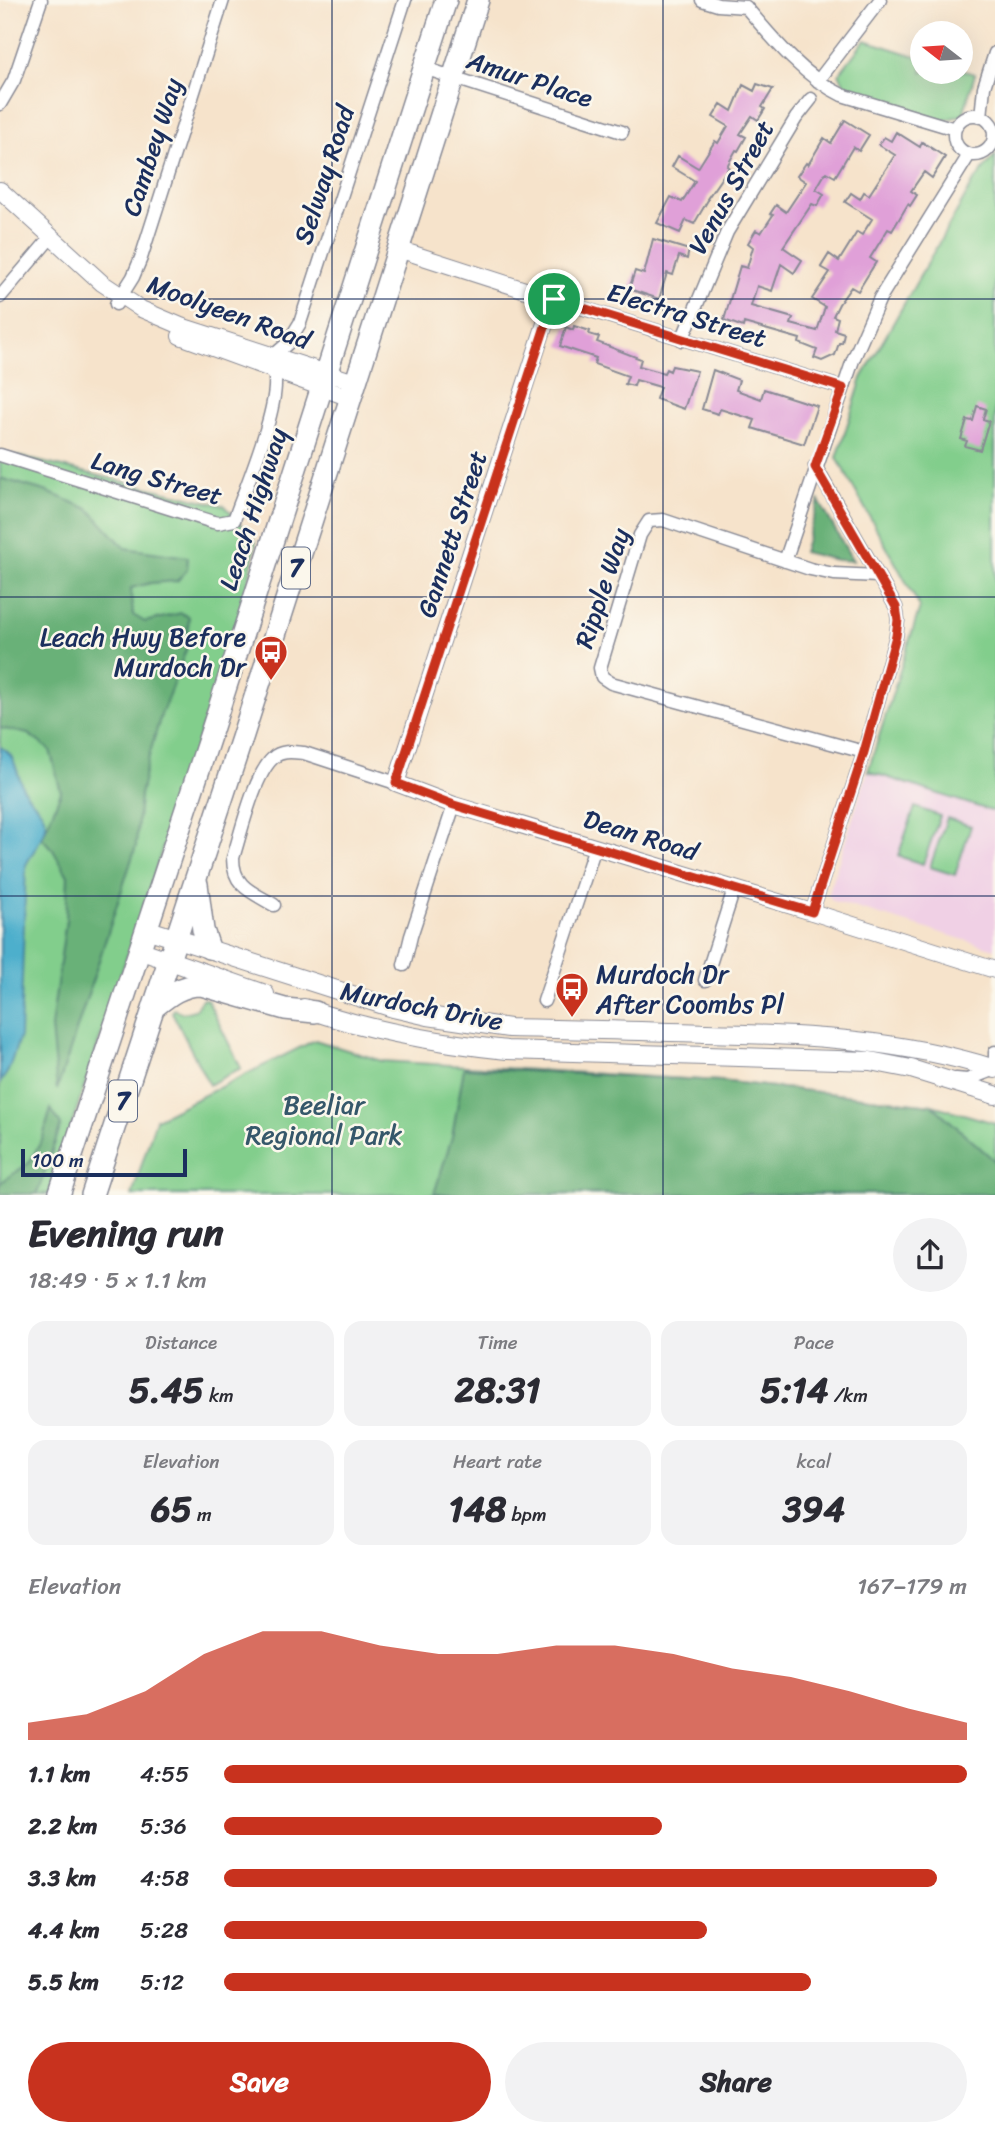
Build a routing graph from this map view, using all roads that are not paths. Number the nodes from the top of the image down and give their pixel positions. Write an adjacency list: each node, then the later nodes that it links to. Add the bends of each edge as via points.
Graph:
1 (41, 0): 14 (street, via 15,80)
2 (223, 0): 25 (street, Cambey Way, via 141,258)
3 (405, 0): 27 (street, Selway Road, via 300,323)
4 (446, 0): 10 (highway, Leach Highway / 7)
5 (478, 0): 11 (highway, 7)
6 (702, 0): 8 (street, via 718,5)
7 (880, 0): 12 (street)
8 (747, 3): 12 (street)
9 (995, 53): 15 (street)
10 (424, 68): 11 (street, Amur Place); 28 (highway, Leach Highway / 7)
11 (453, 79): 17 (street, Amur Place); 22 (highway, 7)
12 (818, 81): 16 (street, via 842,95)
13 (811, 99): 26 (street, Venus Street, via 726,232)
14 (0, 104)
15 (981, 117): 16 (street, via 967,117); 18 (street, via 992,127 992,142 983,153)
16 (955, 129): 18 (street, via 955,143)
17 (622, 132)
18 (969, 155): 29 (street, via 880,298)
19 (0, 190): 21 (street, Moolyeen Road)
20 (0, 202): 21 (street, Moolyeen Road)
21 (48, 241): 23 (street); 25 (street, Moolyeen Road)
22 (398, 249): 24 (street, Electra Street); 30 (highway, 7)
23 (0, 297)
24 (554, 299): 26 (street, Electra Street); 38 (street, Gannett Street)
25 (118, 300): 27 (street, Moolyeen Road)
26 (682, 340): 29 (street, Electra Street)
27 (274, 364): 28 (street, Moolyeen Road); 31 (street, Lang Street, via 277,384 271,413 234,520 213,522)
28 (324, 381): 30 (street, Moolyeen Road); 35 (highway, Leach Highway / 7)
29 (843, 388): 32 (street)
30 (353, 390): 36 (highway, 7)
31 (0, 455)
32 (815, 467): 33 (street); 34 (street)
33 (785, 561): 34 (street, Ripple Way, via 834,574); 37 (street, Ripple Way, via 663,520 649,521 640,535 600,668 602,677 629,689)
34 (878, 576): 37 (street, via 896,607 898,620)
35 (212, 730): 36 (highway); 45 (highway, Leach Highway / 7)
36 (242, 738): 41 (highway, 7)
37 (864, 752): 44 (street)
38 (396, 783): 39 (street, Dean Road); 43 (street, Dean Road, via 304,753 288,751 274,756 260,775 233,858 238,882)
39 (454, 805): 40 (street, Dean Road); 50 (street)
40 (595, 847): 42 (street, Dean Road); 53 (street)
41 (196, 875): 46 (highway, 7); 47 (highway)
42 (734, 889): 44 (street, Dean Road); 52 (street)
43 (274, 905)
44 (812, 912): 51 (street, Dean Road)
45 (146, 929): 46 (main road, Murdoch Drive); 48 (highway, Leach Highway / 7)
46 (176, 938): 47 (main road, Murdoch Drive); 49 (highway, 7)
47 (209, 948): 57 (main road, Murdoch Drive, via 393,1008 467,1023 509,1028 814,1035 904,1045)
48 (139, 950): 49 (main road, Murdoch Drive); 60 (highway, Leach Highway / 7)
49 (168, 960): 54 (highway, 7); 55 (main road, Murdoch Drive)
50 (404, 965)
51 (995, 971)
52 (705, 980)
53 (544, 1001)
54 (153, 1008): 55 (highway, via 175,991 201,985 285,1009); 61 (highway, 7)
55 (315, 1012): 58 (main road, Murdoch Drive, via 387,1032 496,1049 870,1061)
56 (995, 1052): 57 (street)
57 (995, 1068): 58 (street, via 967,1080)
58 (942, 1078): 59 (main road, Murdoch Drive)
59 (995, 1095)
60 (59, 1195)
61 (92, 1195)

